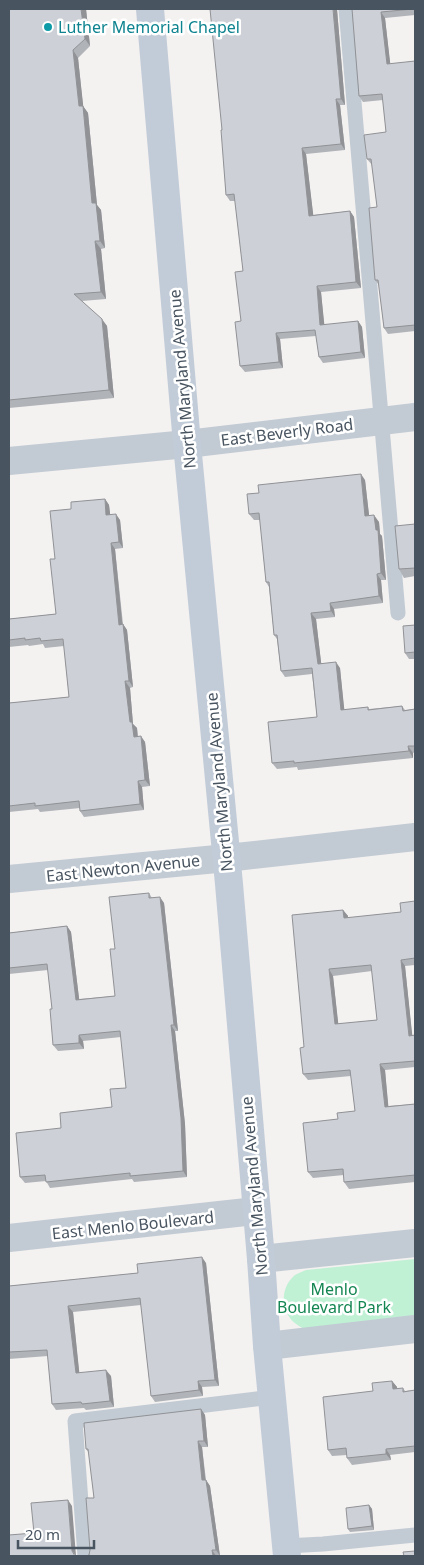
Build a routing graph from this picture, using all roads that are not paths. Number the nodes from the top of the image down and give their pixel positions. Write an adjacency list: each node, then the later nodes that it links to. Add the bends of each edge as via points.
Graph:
1 (150, 9): 5 (street, North Maryland Avenue)
2 (346, 9): 4 (lane)
3 (415, 417): 4 (street, East Beverly Road)
4 (383, 421): 5 (street, East Beverly Road); 7 (lane)
5 (187, 444): 6 (street, East Beverly Road); 9 (street, North Maryland Avenue)
6 (9, 462)
7 (398, 613)
8 (415, 837): 9 (street, East Newton Avenue)
9 (226, 858): 10 (street, East Newton Avenue); 11 (street, North Maryland Avenue)
10 (9, 879)
11 (256, 1211): 12 (street, East Menlo Boulevard); 14 (street, North Maryland Avenue)
12 (9, 1238)
13 (415, 1243): 14 (street)
14 (261, 1259): 16 (street, North Maryland Avenue)
15 (415, 1329): 16 (street)
16 (267, 1346): 17 (street, North Maryland Avenue)
17 (272, 1397): 19 (street, North Maryland Avenue); 20 (lane, via 74,1422)
18 (415, 1535): 19 (lane)
19 (286, 1551)
20 (85, 1556)

